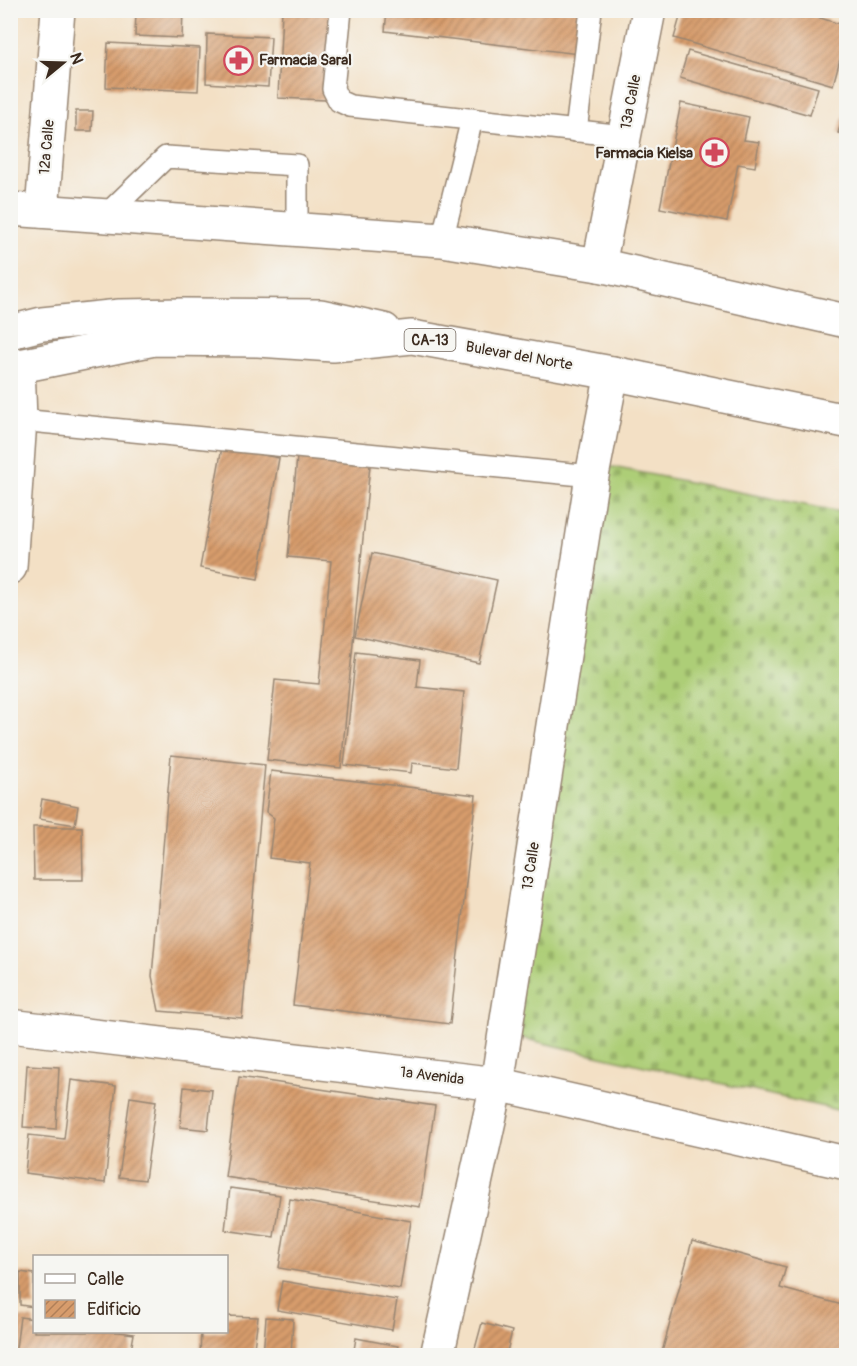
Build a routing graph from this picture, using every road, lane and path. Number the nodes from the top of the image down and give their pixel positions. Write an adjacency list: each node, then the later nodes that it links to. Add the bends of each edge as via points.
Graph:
1 (58, 10): 8 (main road, 12a Calle)
2 (341, 10): 5 (lane, via 333,89 339,101 350,106)
3 (591, 10): 6 (lane)
4 (649, 10): 7 (main road, 13a Calle)
5 (472, 119): 6 (lane); 12 (lane)
6 (576, 131): 7 (lane)
7 (624, 136): 13 (main road, 13a Calle)
8 (26, 210): 9 (main road)
9 (105, 216): 11 (main road); 11 (lane, via 166,157 297,165)
10 (10, 228): 17 (main road, via 150,234 435,257 542,271)
11 (297, 230): 12 (main road)
12 (442, 240): 13 (main road)
13 (598, 265): 14 (main road)
14 (846, 321)
15 (10, 332): 16 (main road, via 42,324 120,316 321,316)
16 (412, 337): 18 (main road, Bulevar del Norte / CA-13, via 333,345 153,339); 19 (main road, Bulevar del Norte / CA-13)
17 (846, 337)
18 (14, 367): 20 (main road)
19 (612, 373): 21 (main road, Bulevar del Norte / CA-13); 23 (main road, 13 Calle)
20 (20, 420): 22 (main road); 23 (lane)
21 (846, 421)
22 (13, 468): 24 (main road)
23 (592, 476): 26 (main road, 13 Calle)
24 (10, 567)
25 (10, 1026): 26 (main road, 1a Avenida)
26 (497, 1084): 27 (main road, 1a Avenida); 28 (main road, 13 Calle)
27 (846, 1163)
28 (437, 1356)

